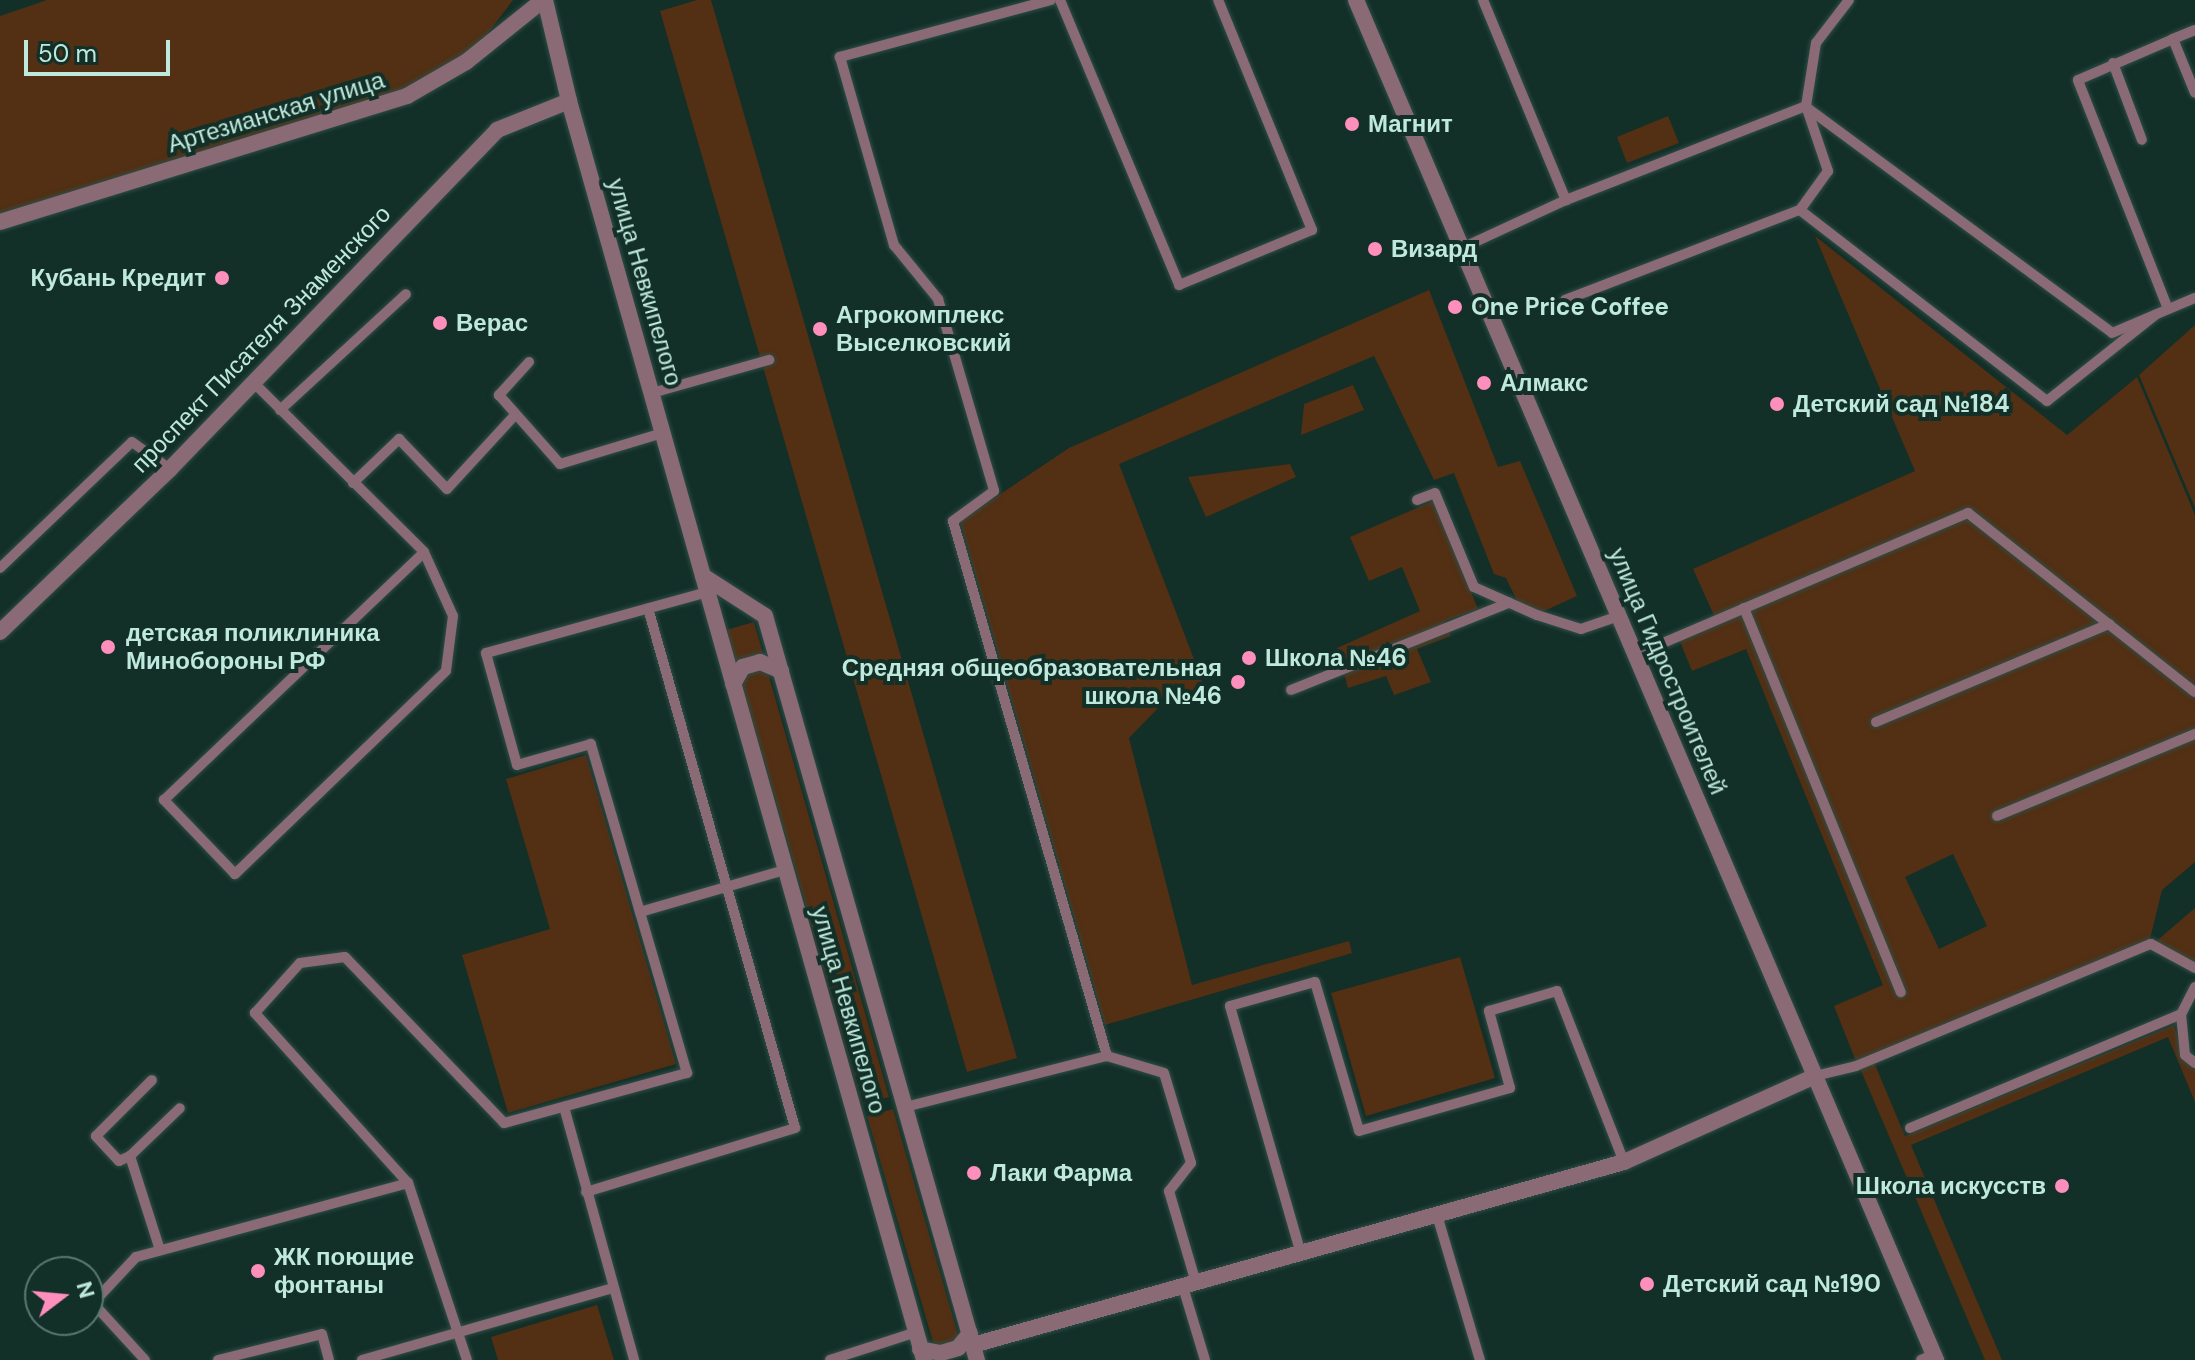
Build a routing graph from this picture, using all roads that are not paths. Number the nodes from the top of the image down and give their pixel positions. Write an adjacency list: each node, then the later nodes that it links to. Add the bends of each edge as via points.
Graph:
1 (544, 0): 12 (street, улица Невкипелого); 17 (street, Артезианская улица, via 466,62 407,96)
2 (1051, 0): 58 (lane, via 840,57 894,245 938,299 994,491 953,521)
3 (1060, 0): 4 (lane, via 1179,285 1312,230)
4 (1218, 0)
5 (1356, 0): 18 (street, улица Гидростроителей)
6 (1483, 0): 15 (lane)
7 (1849, 0): 13 (lane, via 1816,43)
8 (2195, 30): 9 (lane)
9 (2173, 39): 10 (lane); 11 (lane)
10 (2113, 63): 14 (lane); 22 (lane, via 2078,80)
11 (2195, 93)
12 (569, 101): 26 (street, проспект Писателя Знаменского, via 497,130); 27 (street, улица Невкипелого)
13 (1806, 106): 15 (lane); 16 (lane, via 1828,171); 23 (lane, via 2112,333)
14 (2142, 140)
15 (1566, 200): 18 (lane)
16 (1800, 210): 21 (lane); 23 (lane, via 2047,401)
17 (0, 222)
18 (1462, 248): 40 (street, улица Гидростроителей)
19 (406, 294): 28 (lane)
20 (2195, 298): 22 (lane)
21 (1565, 300)
22 (2168, 309): 23 (lane)
23 (2155, 315)
24 (769, 360): 27 (lane)
25 (529, 362): 29 (lane, via 499,395)
26 (253, 382): 28 (lane); 31 (street, проспект Писателя Знаменского)
27 (652, 393): 30 (street, улица Невкипелого)
28 (280, 410): 32 (lane)
29 (515, 415): 30 (lane, via 560,464); 32 (lane, via 447,489 399,439)
30 (663, 433): 36 (street, улица Невкипелого)
31 (170, 469): 35 (lane, via 132,442); 42 (street, проспект Писателя Знаменского)
32 (353, 483): 34 (lane)
33 (1417, 500): 37 (lane, via 1435,493 1474,587)
34 (424, 552): 34 (lane, via 453,616 446,671 235,874 164,800)
35 (0, 568)
36 (705, 584): 38 (lane); 44 (street, улица Невкипелого, via 765,616); 45 (street, улица Невкипелого)
37 (1509, 603): 40 (lane, via 1581,629); 46 (lane)
38 (648, 608): 52 (lane); 53 (lane, via 486,653 517,765 591,744)
39 (1744, 608): 41 (lane, via 1968,513); 43 (lane); 56 (lane)
40 (1619, 616): 43 (street, улица Гидростроителей)
41 (2109, 624): 47 (lane); 48 (lane)
42 (0, 632)
43 (1635, 655): 60 (street, улица Гидростроителей)
44 (781, 671): 45 (street, via 760,662 743,667); 63 (street, улица Невкипелого)
45 (733, 684): 51 (street, улица Невкипелого)
46 (1291, 690)
47 (2195, 692)
48 (1876, 722)
49 (2195, 734): 50 (lane)
50 (1997, 816)
51 (785, 870): 52 (lane); 77 (street, улица Невкипелого)
52 (727, 887): 53 (lane); 69 (lane, via 795,1128)
53 (640, 912): 62 (lane, via 687,1073)
54 (2195, 968): 60 (lane, via 2151,944 1856,1066)
55 (2195, 987): 57 (lane)
56 (1901, 992)
57 (2181, 1014): 59 (lane, via 2185,1055); 65 (lane)
58 (1107, 1056): 63 (lane); 73 (lane, via 1164,1073 1191,1163 1169,1191)
59 (2195, 1063)
60 (1815, 1076): 67 (street); 79 (street, улица Гидростроителей)
61 (152, 1080): 66 (lane, via 96,1136 119,1161)
62 (564, 1107): 68 (lane, via 504,1123 345,957 300,963 255,1013); 69 (lane)
63 (905, 1107): 76 (street, улица Невкипелого)
64 (180, 1108): 66 (lane)
65 (1910, 1128)
66 (130, 1156): 71 (lane)
67 (1624, 1162): 70 (street); 72 (lane, via 1557,991 1489,1011 1510,1088 1359,1131 1315,982 1230,1006)
68 (408, 1183): 71 (lane); 75 (lane)
69 (586, 1192): 74 (lane)
70 (1437, 1215): 72 (street); 88 (lane)
71 (160, 1250): 80 (lane, via 136,1257 93,1303)
72 (1301, 1254): 73 (street)
73 (1190, 1285): 76 (street); 87 (lane)
74 (613, 1288): 75 (lane); 85 (lane)
75 (458, 1333): 83 (lane); 84 (lane)
76 (973, 1346): 77 (street, via 941,1353)
77 (920, 1347): 78 (lane)
78 (855, 1356): 86 (lane)
79 (1930, 1358)
80 (145, 1360)
81 (218, 1360): 82 (lane, via 322,1334)
82 (329, 1360)
83 (362, 1360)
84 (467, 1360)
85 (634, 1360)
86 (830, 1360)
87 (1205, 1360)
88 (1480, 1360)

